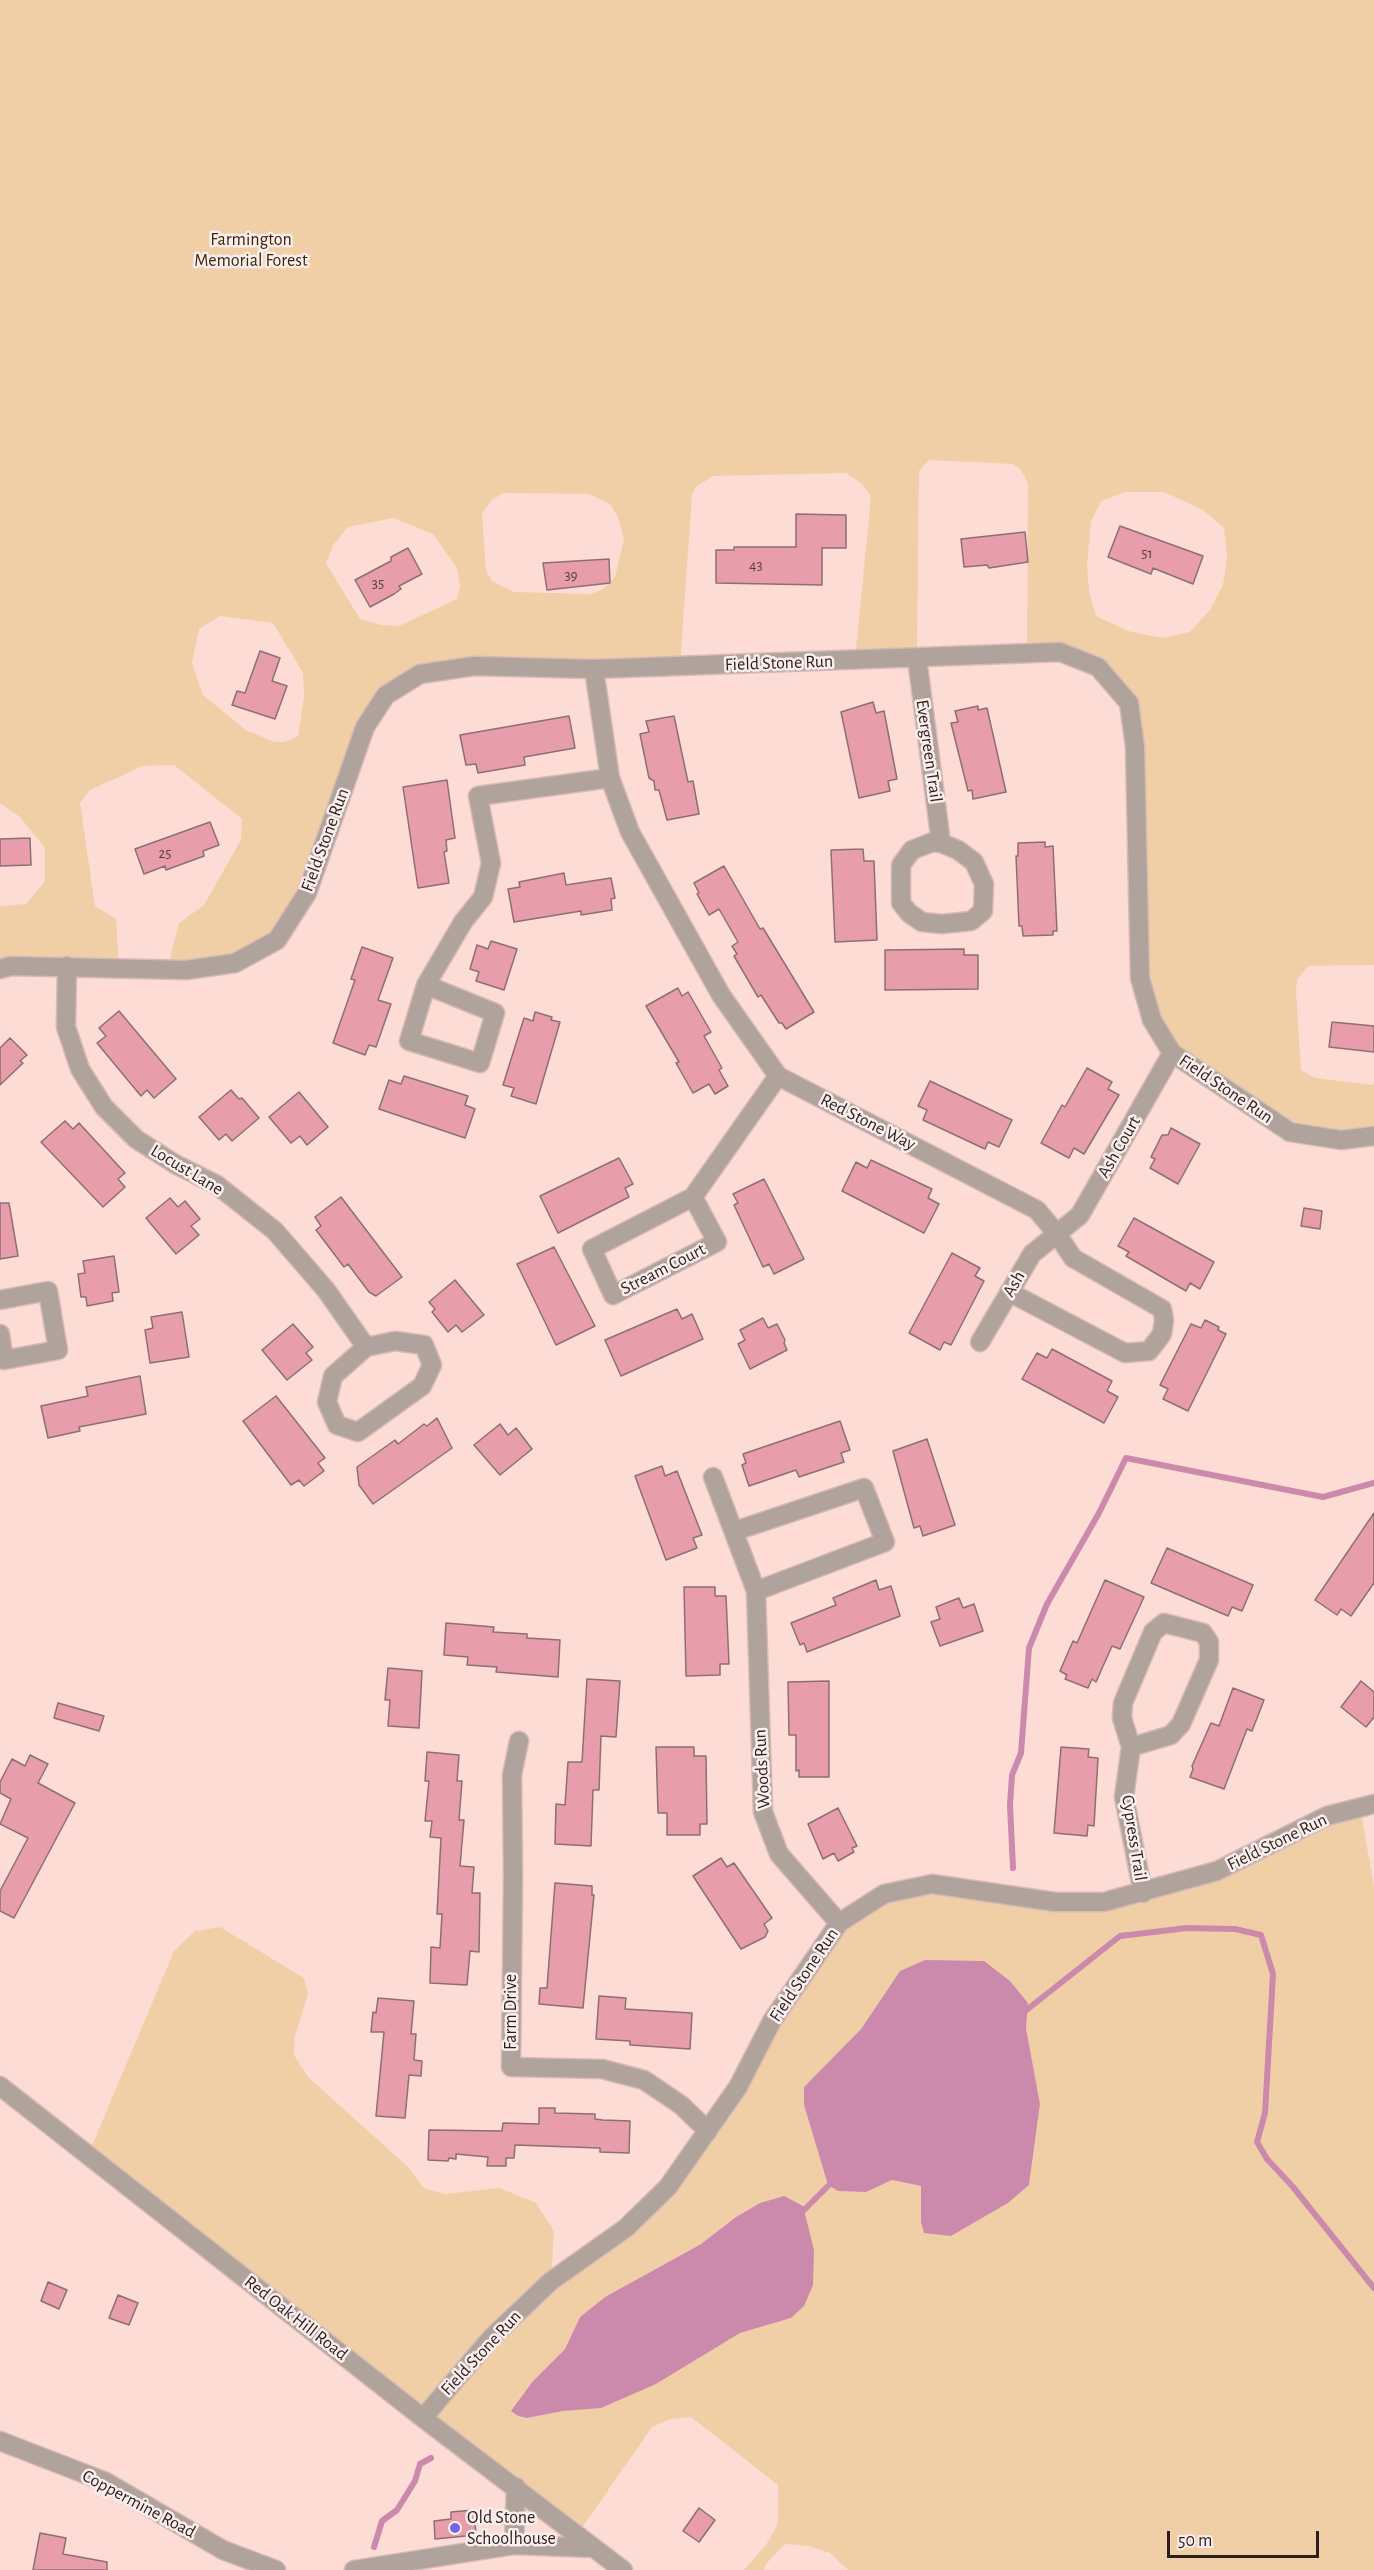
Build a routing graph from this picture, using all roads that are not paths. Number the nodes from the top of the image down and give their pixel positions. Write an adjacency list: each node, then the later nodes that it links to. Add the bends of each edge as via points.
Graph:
1 (917, 658): 2 (street, Field Stone Run); 4 (street, Evergreen Trail); 8 (street, Field Stone Run, via 1060,652 1098,667 1129,703 1135,747 1140,978 1152,1020)
2 (594, 669): 3 (street, Red Stone Way); 5 (street, Field Stone Run, via 474,666 420,674 386,695 365,727 308,893 277,940 235,963 186,970)
3 (610, 778): 7 (street, via 478,796 491,863 483,897); 9 (street, Red Stone Way, via 630,832 721,995)
4 (941, 843): 4 (street, via 974,862 984,884 983,911 971,921 922,922 901,903 901,865 912,850)
5 (67, 966): 6 (street, Field Stone Run); 17 (street, Locust Lane, via 66,1027 80,1069 104,1107 136,1139 217,1185 275,1231 326,1290)
6 (0, 969)
7 (426, 985): 7 (street, via 409,1041 480,1063 495,1013)
8 (1172, 1053): 10 (street, Field Stone Run, via 1290,1132 1341,1140); 12 (street, Ash Court, via 1080,1215)
9 (778, 1076): 11 (street, Stream Court); 12 (street, Red Stone Way, via 1037,1210)
10 (1374, 1136)
11 (693, 1197): 11 (street, Stream Court, via 592,1249 613,1294 717,1242)
12 (1057, 1234): 13 (street, Ash, via 1032,1254); 13 (street, Red Stone Way, via 1073,1258 1162,1309 1162,1334 1149,1351 1125,1353)
13 (1009, 1293): 16 (street, Ash)
14 (0, 1300): 15 (street, via 48,1291 58,1350 4,1360)
15 (0, 1334)
16 (980, 1342)
17 (366, 1347): 17 (street, via 333,1376 327,1402 337,1425 358,1432 422,1386 432,1365 424,1345 395,1341)
18 (713, 1477): 19 (street, Woods Run)
19 (735, 1531): 20 (street, Woods Run); 20 (street, via 864,1488 885,1542)
20 (756, 1591): 25 (street, Woods Run, via 763,1812 780,1854)
21 (519, 1741): 27 (street, Farm Drive, via 512,1775 511,2067 602,2069 644,2080 681,2105)
22 (1131, 1747): 22 (street, Cypress Trail, via 1122,1718 1123,1703 1153,1632 1164,1623 1203,1633 1209,1641 1209,1660 1181,1724 1171,1735); 24 (street, Cypress Trail, via 1124,1797)
23 (1374, 1804): 24 (street, Field Stone Run, via 1327,1816 1217,1871)
24 (1143, 1893): 25 (street, Field Stone Run, via 1104,1902 1055,1902 932,1884 884,1894)
25 (839, 1923): 27 (street, Field Stone Run, via 772,2021 738,2087)
26 (0, 2085): 28 (street, Red Oak Hill Road)
27 (708, 2131): 28 (street, Field Stone Run, via 668,2187 626,2228 551,2281 499,2330)
28 (423, 2418): 30 (street, Red Oak Hill Road)
29 (0, 2441): 33 (street, Coppermine Road, via 106,2482 223,2550)
30 (516, 2487): 31 (street); 32 (street, Red Oak Hill Road)
31 (514, 2545): 32 (street); 34 (street)
32 (594, 2548): 35 (street)
33 (276, 2570)
34 (354, 2570)
35 (623, 2570)

